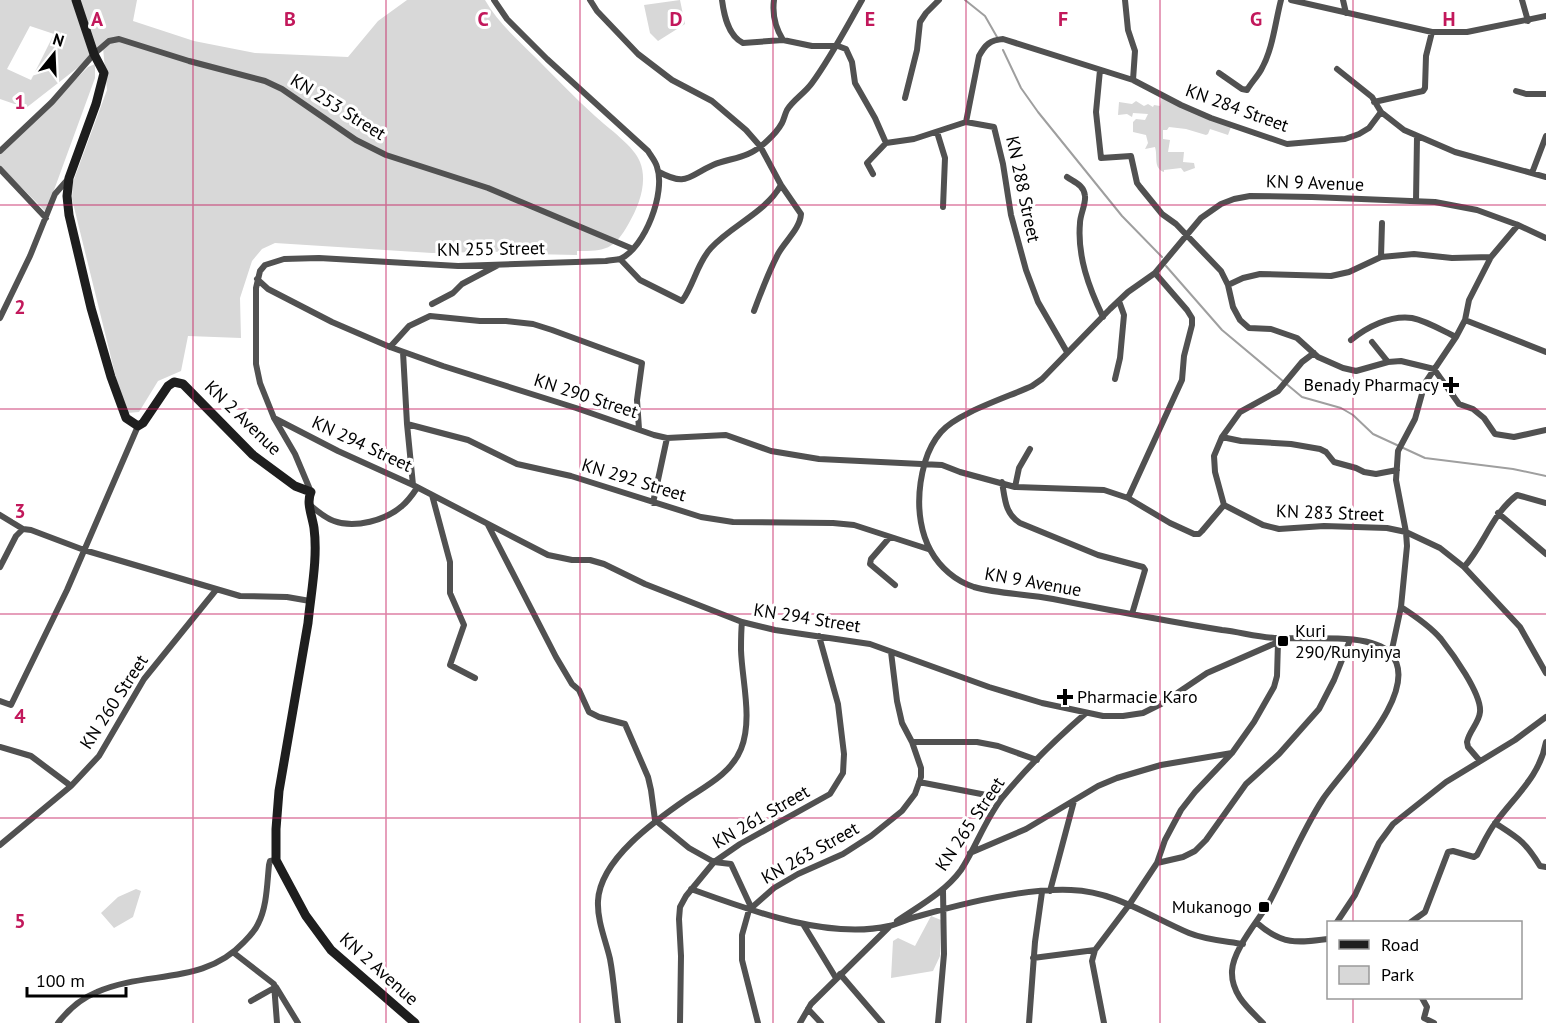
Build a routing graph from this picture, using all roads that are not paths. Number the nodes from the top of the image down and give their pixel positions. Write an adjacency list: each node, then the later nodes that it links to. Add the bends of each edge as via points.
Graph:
1 (76, 0): 19 (main road)
2 (494, 0): 37 (street, via 507,19 547,59 648,151)
3 (590, 0): 34 (street, via 638,54 672,80 712,101)
4 (722, 0): 17 (street, via 727,21 738,40)
5 (774, 0): 17 (street, via 772,14)
6 (862, 0): 18 (street)
7 (939, 0): 26 (street, via 920,22)
8 (1125, 0): 23 (street, via 1135,51)
9 (1281, 0): 22 (street, via 1270,47 1247,90)
10 (1291, 0): 13 (street)
11 (1343, 0): 13 (street)
12 (1522, 0): 15 (street)
13 (1346, 13): 16 (street)
14 (1546, 16): 15 (street)
15 (1528, 21): 16 (street, via 1467,32)
16 (1432, 32): 27 (street, via 1423,91)
17 (783, 40): 18 (street)
18 (838, 46): 33 (street, via 850,55 855,83); 34 (street, via 813,83)
19 (94, 54): 35 (street, KN 253 Street); 42 (main road, via 104,73 102,84); 51 (street, KN 253 Street, via 109,41 119,39 265,81 386,155 488,188)
20 (1336, 69): 27 (street)
21 (1101, 70): 23 (street, KN 284 Street); 29 (street, KN 284 Street, via 1012,41 992,40 980,56); 49 (street, via 1096,112 1101,158 1131,156 1137,183)
22 (1219, 73)
23 (1133, 80): 28 (street, KN 284 Street, via 1211,118 1287,144 1352,137 1368,130)
24 (1516, 91): 25 (street)
25 (1546, 94)
26 (905, 98)
27 (1374, 102): 28 (street)
28 (1381, 112): 32 (street)
29 (966, 122): 30 (street); 70 (street, KN 288 Street, via 996,129 1011,215 1026,270 1038,302)
30 (937, 132): 33 (street); 45 (street, via 945,158)
31 (1546, 136): 38 (street)
32 (1417, 137): 38 (street, via 1473,158); 44 (street)
33 (886, 143): 39 (street, via 867,163)
34 (760, 146): 37 (street, via 687,179 671,179); 43 (street)
35 (0, 151)
36 (0, 169): 46 (street)
37 (658, 172): 51 (street, via 658,198)
38 (1532, 173): 41 (street)
39 (873, 174)
40 (1067, 177): 62 (street, via 1080,184 1085,196 1080,223 1083,260)
41 (1546, 177)
42 (69, 178): 46 (street, via 55,194); 78 (main road, via 69,215 91,309 126,418)
43 (781, 185): 54 (street, via 768,202 711,247 682,301 640,280); 61 (street, via 801,214 800,220 765,279)
44 (1416, 201): 48 (street, KN 9 Avenue, via 1477,210); 49 (street, KN 9 Avenue, via 1250,196 1211,210)
45 (943, 207)
46 (46, 218): 63 (street)
47 (1382, 223): 52 (street)
48 (1518, 225): 50 (street, KN 9 Avenue); 53 (street)
49 (1187, 237): 56 (street, KN 9 Avenue); 58 (street, via 1214,262)
50 (1546, 238)
51 (633, 249): 54 (street)
52 (1381, 257): 53 (street); 58 (street, via 1331,276 1260,274)
53 (1491, 257): 64 (street, via 1469,300)
54 (620, 259): 55 (street, KN 255 Street)
55 (501, 264): 57 (street, KN 255 Street, via 284,259 265,265); 60 (street)
56 (1155, 273): 59 (street, KN 9 Avenue); 91 (street, via 1187,310 1192,325 1182,380)
57 (257, 279): 68 (street, KN 290 Street, via 268,289 332,322); 76 (street, via 256,364)
58 (1228, 285): 72 (street, via 1239,320 1249,328 1285,333 1298,338)
59 (1119, 301): 62 (street, KN 9 Avenue); 75 (street, via 1124,315)
60 (432, 304)
61 (754, 311)
62 (1103, 317): 70 (street, KN 9 Avenue)
63 (0, 318)
64 (1465, 320): 65 (street); 71 (street)
65 (1456, 337): 66 (street, via 1423,321 1402,318 1366,328); 74 (street)
66 (1351, 340)
67 (1372, 342): 73 (street)
68 (390, 347): 69 (street, KN 290 Street); 79 (street, via 409,326 430,316 506,321 552,330 642,363 637,400)
69 (403, 352): 77 (street); 79 (street, KN 290 Street)
70 (1067, 352): 84 (street, KN 9 Avenue, via 1032,386 952,422 940,432)
71 (1546, 352)
72 (1314, 353): 73 (street, via 1329,363 1356,371); 81 (street, via 1278,391 1240,412)
73 (1388, 362): 74 (street)
74 (1434, 369): 80 (street, via 1459,404 1484,418 1495,434 1514,437); 85 (street, via 1425,383 1415,419 1401,442)
75 (1115, 379)
76 (274, 418): 87 (street, KN 294 Street); 89 (street)
77 (407, 424): 87 (street); 92 (street, KN 292 Street, via 468,440 517,464 571,476)
78 (138, 426): 89 (main road, KN 2 Avenue, via 168,386 174,382 183,384 253,455 295,486); 103 (street)
79 (639, 429): 82 (street, KN 290 Street)
80 (1546, 430)
81 (1222, 437): 85 (street, via 1320,449 1334,462 1364,472); 95 (street, via 1215,456 1215,472)
82 (667, 438): 84 (street, KN 290 Street, via 726,435 785,455); 92 (street)
83 (1030, 449): 88 (street, via 1019,468)
84 (924, 464): 86 (street, via 942,465); 102 (street, KN 9 Avenue, via 920,523)
85 (1397, 470): 100 (street)
86 (1002, 482): 88 (street); 111 (street, via 1008,512 1020,523 1145,570)
87 (415, 486): 90 (street, KN 294 Street); 94 (street, via 400,508 369,522 333,521)
88 (1015, 487): 91 (street, via 1104,490)
89 (311, 492): 94 (main road, KN 2 Avenue)
90 (432, 495): 98 (street, KN 294 Street); 119 (street, via 450,562 450,593 464,625 450,665)
91 (1128, 498): 95 (street, via 1194,534 1199,534)
92 (653, 503): 101 (street, KN 292 Street, via 733,522 854,525)
93 (1546, 503): 96 (street, via 1517,495)
94 (310, 505): 109 (main road, KN 2 Avenue, via 314,538)
95 (1224, 505): 100 (street, KN 283 Street, via 1279,529 1346,526)
96 (1498, 513): 104 (street); 106 (street)
97 (0, 515): 99 (street)
98 (488, 525): 112 (street, KN 294 Street, via 548,555 604,564); 133 (street, via 555,657 579,690 589,712 625,724 648,777)
99 (23, 529): 103 (street); 105 (street)
100 (1406, 532): 106 (street, KN 283 Street, via 1440,548); 110 (street)
101 (890, 537): 102 (street, KN 292 Street); 107 (street, via 870,564)
102 (928, 549): 111 (street, KN 9 Avenue, via 951,575 970,585)
103 (84, 550): 108 (street); 120 (street, via 11,705)
104 (1546, 554)
105 (0, 567)
106 (1464, 567): 118 (street, KN 283 Street, via 1520,627)
107 (896, 585)
108 (216, 590): 109 (street); 130 (street, KN 260 Street, via 144,679 99,756)
109 (310, 602): 137 (main road, KN 2 Avenue, via 279,790)
110 (1401, 607): 117 (street); 128 (street, via 1440,638 1469,681 1480,711 1467,742)
111 (1132, 614): 114 (street, KN 9 Avenue)
112 (742, 622): 113 (street, KN 294 Street); 133 (street, via 746,733 741,751 715,780)
113 (819, 636): 116 (street, KN 294 Street, via 855,640); 138 (street, KN 261 Street, via 838,704 843,773 830,794)
114 (1279, 640): 115 (street, KN 9 Avenue); 121 (street, KN 294 Street, via 1207,673 1143,713 1123,717); 126 (street, via 1274,687)
115 (1350, 640): 117 (street, KN 9 Avenue, via 1374,645); 139 (street, via 1319,709 1246,784 1206,840 1183,857)
116 (891, 652): 121 (street, KN 294 Street, via 989,687); 123 (street, via 902,723)
117 (1391, 654): 150 (street, via 1400,674 1392,702 1375,732 1323,800)
118 (1546, 673)
119 (475, 678)
120 (0, 701)
121 (1086, 713): 127 (street, KN 265 Street)
122 (1546, 717): 128 (street)
123 (912, 742): 127 (street, via 977,742); 129 (street, via 921,768)
124 (1546, 742): 134 (street, via 1537,770)
125 (0, 747): 130 (street, via 31,756)
126 (1232, 753): 132 (street, via 1117,777); 139 (street, via 1181,810)
127 (1036, 760): 131 (street, KN 265 Street)
128 (1480, 761): 148 (street, via 1438,787 1383,835 1355,895)
129 (919, 782): 131 (street); 146 (street, KN 263 Street, via 909,803 871,836 774,888)
130 (71, 786): 135 (street, KN 260 Street)
131 (1002, 798): 136 (street, KN 265 Street)
132 (1074, 800): 136 (street, via 1026,829); 143 (street)
133 (655, 820): 138 (street, via 688,848); 167 (street, via 609,867 601,883 599,915)
134 (1495, 823): 140 (street, via 1529,847 1540,866); 149 (street, via 1474,857 1448,852 1425,912)
135 (0, 845)
136 (970, 853): 142 (street, KN 265 Street)
137 (276, 860): 156 (street, via 270,861 259,924); 166 (main road, KN 2 Avenue, via 306,916 331,950)
138 (714, 862): 141 (street, KN 261 Street); 146 (street, via 734,867)
139 (1156, 863): 145 (street)
140 (1546, 867)
141 (691, 889): 146 (street); 168 (street, KN 261 Street, via 680,907)
142 (944, 890): 147 (street); 152 (street, KN 265 Street)
143 (1050, 891): 144 (street); 145 (street, via 1090,892)
144 (1042, 892): 147 (street); 157 (street)
145 (1129, 905): 154 (street, via 1192,934); 155 (street)
146 (750, 908): 151 (street); 169 (street, via 742,935 742,960)
147 (945, 909): 152 (street); 173 (street)
148 (1338, 921)
149 (1412, 921)
150 (1257, 923): 153 (street, via 1288,941); 154 (street)
151 (803, 924): 152 (street, via 860,929); 158 (street)
152 (889, 926): 158 (street, KN 265 Street)
153 (1327, 938)
154 (1243, 944): 176 (street, via 1233,964 1233,987)
155 (1095, 950): 157 (street); 175 (street, via 1092,961)
156 (234, 953): 159 (street); 163 (street, via 202,969 97,992)
157 (1034, 958): 174 (street)
158 (838, 976): 162 (street, KN 265 Street); 172 (street)
159 (274, 986): 161 (street); 164 (street); 165 (street)
160 (1423, 999): 177 (street, via 1427,1006 1424,1017)
161 (251, 1001)
162 (808, 1009): 170 (street, KN 265 Street); 171 (street)
163 (57, 1023)
164 (277, 1023)
165 (298, 1023)
166 (415, 1023)
167 (618, 1023)
168 (681, 1023)
169 (758, 1023)
170 (800, 1023)
171 (820, 1023)
172 (882, 1023)
173 (938, 1023)
174 (1029, 1023)
175 (1104, 1023)
176 (1263, 1023)
177 (1434, 1023)

